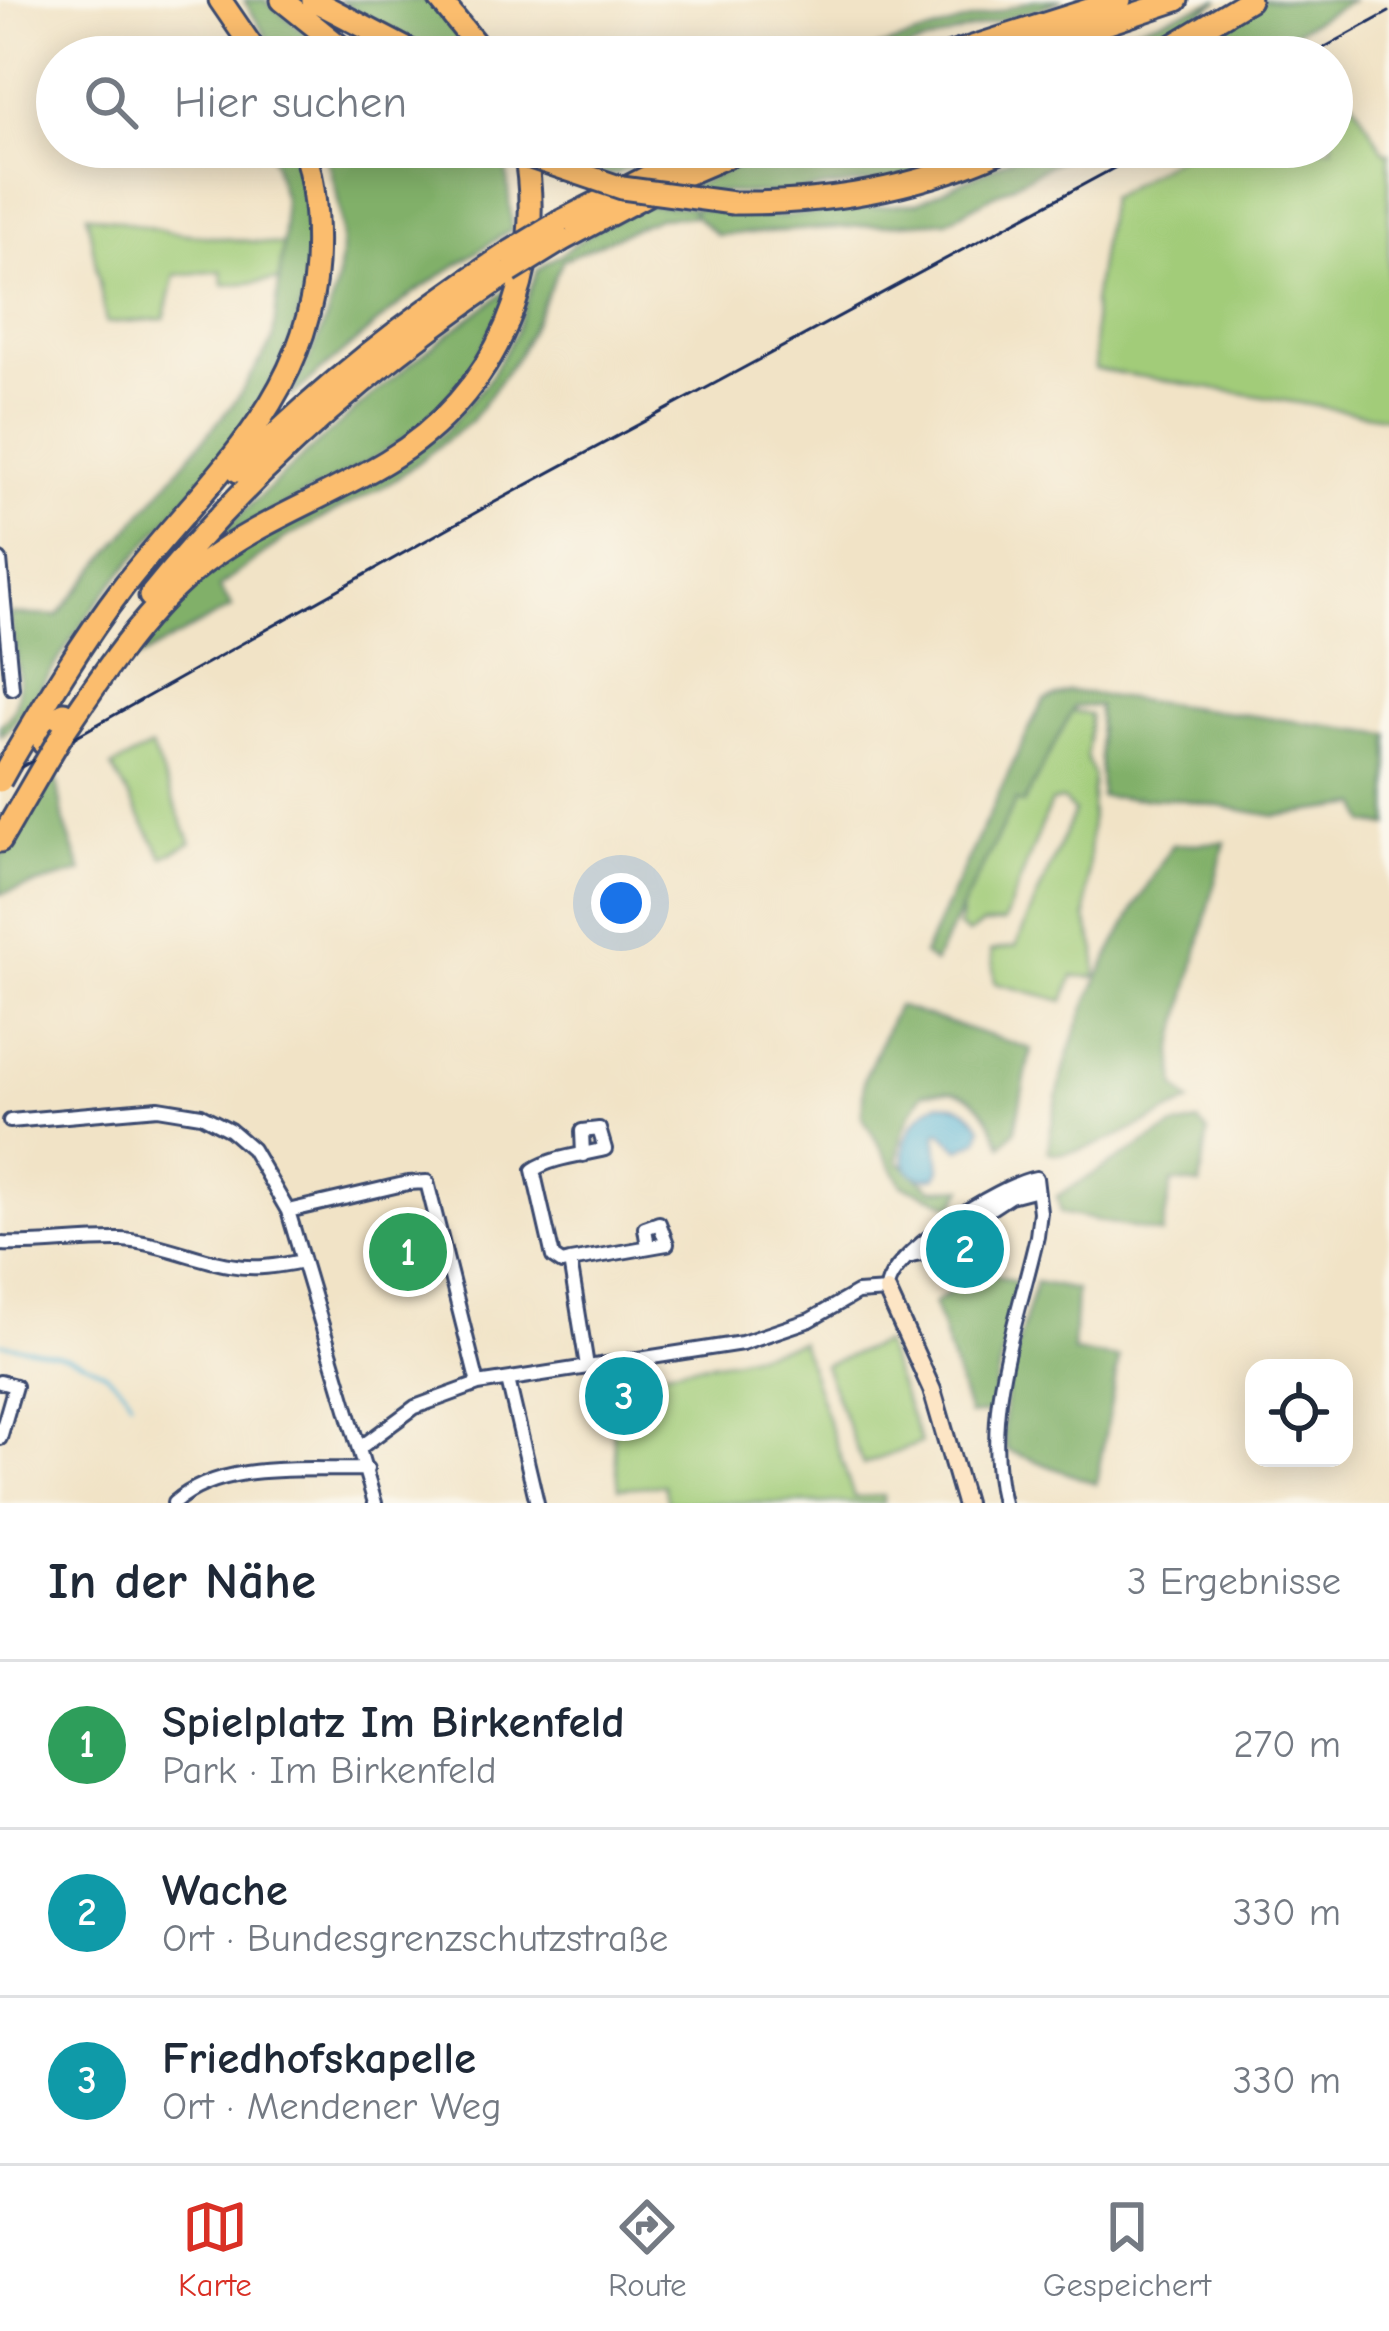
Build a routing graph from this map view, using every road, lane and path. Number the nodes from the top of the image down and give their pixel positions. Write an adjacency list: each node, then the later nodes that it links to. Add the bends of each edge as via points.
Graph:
1 (220, 0): 8 (highway)
2 (282, 0): 9 (highway)
3 (314, 0): 10 (highway)
4 (440, 0): 11 (highway)
5 (1120, 0): 12 (highway)
6 (1177, 0): 13 (highway)
7 (1249, 0): 14 (highway)
8 (245, 36)
9 (327, 36)
10 (382, 36)
11 (469, 36)
12 (1006, 36)
13 (1070, 36)
14 (1189, 36)
15 (307, 168): 24 (highway, via 315,278 289,375 258,427 96,624)
16 (527, 168): 24 (highway, via 525,276 506,328 447,413 386,462 236,541 190,575)
17 (563, 168): 20 (highway, bridge, via 622,188 733,202 870,192)
18 (670, 168): 21 (highway)
19 (700, 168): 21 (highway)
20 (957, 168)
21 (562, 231): 24 (highway, bridge, via 383,341 261,448 151,566)
22 (0, 560): 23 (street)
23 (12, 688)
24 (46, 734): 25 (highway); 26 (highway)
25 (0, 820)
26 (0, 842)
27 (10, 1120): 29 (street, via 158,1108 201,1114 251,1149)
28 (583, 1154): 33 (street, via 533,1170 553,1257)
29 (288, 1211): 32 (street); 38 (street, via 427,1182)
30 (0, 1244): 32 (street, via 120,1240 229,1265)
31 (648, 1247): 33 (street)
32 (303, 1262): 41 (street)
33 (570, 1262): 35 (street)
34 (887, 1291): 35 (street, via 857,1292 811,1320 742,1343); 46 (street, via 932,1390); 47 (street, via 889,1276 916,1247 1036,1183 1037,1236 996,1412)
35 (587, 1366): 36 (street)
36 (508, 1379): 38 (street); 45 (street)
37 (0, 1382): 39 (street, via 15,1386)
38 (478, 1384): 41 (street, via 415,1407)
39 (5, 1403): 40 (street)
40 (0, 1438)
41 (361, 1447): 42 (street)
42 (367, 1468): 43 (street, via 253,1473 199,1484); 44 (street)
43 (174, 1503)
44 (375, 1503)
45 (537, 1503)
46 (965, 1503)
47 (1003, 1503)

